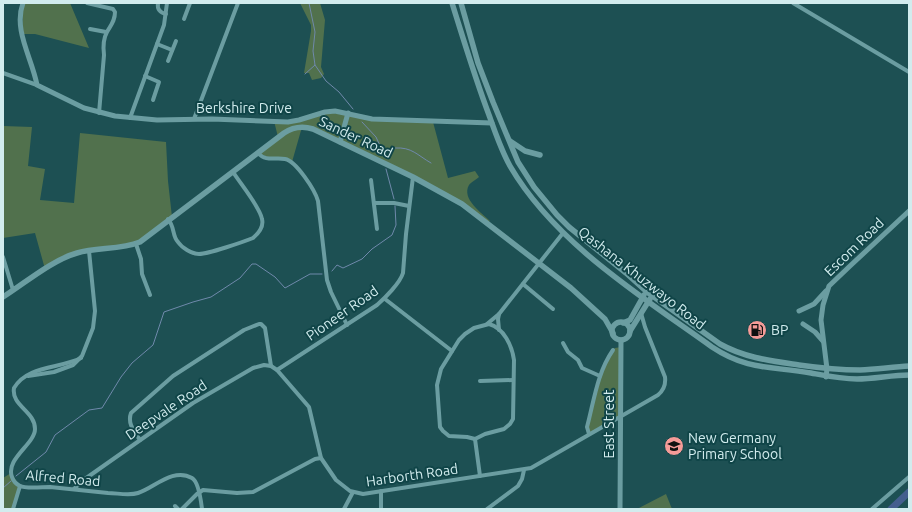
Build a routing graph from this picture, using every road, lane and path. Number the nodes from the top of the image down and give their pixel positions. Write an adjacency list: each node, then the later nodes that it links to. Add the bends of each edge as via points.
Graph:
1 (23, 3): 21 (street, via 20,27)
2 (88, 3): 13 (street, via 114,10 115,16)
3 (158, 3): 10 (street, via 161,13)
4 (167, 3): 10 (street)
5 (190, 3): 11 (street)
6 (238, 3): 26 (street)
7 (452, 3): 27 (main road, Qashana Khuzwayo Road)
8 (461, 3): 28 (main road, Qashana Khuzwayo Road, via 478,62)
9 (793, 3): 18 (street)
10 (166, 14): 15 (street)
11 (184, 20)
12 (90, 29): 13 (street)
13 (106, 32): 23 (street)
14 (176, 41): 16 (street)
15 (157, 44): 16 (street); 20 (street)
16 (172, 50): 17 (street)
17 (168, 61)
18 (909, 72)
19 (3, 73): 21 (street, Berkshire Drive)
20 (145, 76): 22 (street, via 159,82); 25 (street)
21 (37, 85): 23 (street, Berkshire Drive)
22 (153, 100)
23 (99, 113): 25 (street, Berkshire Drive)
24 (348, 114): 26 (street, Berkshire Drive, via 325,112 288,122 245,119); 27 (street, Berkshire Drive, via 372,119); 29 (street)
25 (130, 118): 26 (street, Berkshire Drive)
26 (194, 120)
27 (492, 123): 40 (main road, Qashana Khuzwayo Road, via 510,166)
28 (509, 139): 31 (main road, via 525,151); 48 (main road, Qashana Khuzwayo Road, via 526,176 557,215)
29 (340, 142): 30 (main road, Sander Road, via 307,127 296,128 284,132); 33 (main road, Sander Road)
30 (258, 153): 32 (main road, Sander Road); 63 (street, via 266,158 290,161 316,193 328,286)
31 (540, 155)
32 (233, 172): 38 (main road, Sander Road); 38 (street, via 262,217 258,235 204,253 194,253 178,242)
33 (413, 177): 36 (street, Pioneer Road); 44 (main road, Sander Road, via 457,201)
34 (371, 180): 35 (street)
35 (374, 203): 36 (street, via 394,202); 39 (street)
36 (409, 206): 53 (street, Pioneer Road, via 403,273)
37 (909, 212): 46 (street, Escom Road)
38 (168, 219): 41 (main road, Sander Road)
39 (377, 229)
40 (563, 232): 44 (street); 52 (main road, Qashana Khuzwayo Road)
41 (136, 244): 42 (main road, Sander Road); 49 (street, via 142,274)
42 (89, 251): 47 (main road, Sander Road, via 62,258); 91 (street, Alfred Road, via 95,311 81,358 73,365 54,372 28,376 18,383 14,390 17,402 32,417 35,429 11,468 13,479)
43 (3, 257): 47 (street)
44 (539, 262): 45 (street); 59 (main road, Sander Road)
45 (523, 284): 55 (street); 58 (street)
46 (830, 286): 56 (street, via 814,304); 68 (street, Escom Road, via 822,312)
47 (13, 290): 51 (main road, Sander Road)
48 (646, 292): 50 (main road, Qashana Khuzwayo Road); 52 (main road)
49 (150, 295)
50 (652, 296): 54 (main road); 75 (main road, Qashana Khuzwayo Road, via 734,351 767,361)
51 (3, 297)
52 (643, 297): 54 (main road, Qashana Khuzwayo Road); 60 (main road, via 633,315 627,322)
53 (385, 299): 63 (street, Pioneer Road); 71 (street)
54 (648, 302): 57 (main road); 80 (main road, Qashana Khuzwayo Road, via 724,355 738,361)
55 (553, 309)
56 (799, 311)
57 (641, 313): 65 (main road); 83 (street, Harborth Road, via 665,377 665,385 658,395)
58 (499, 314): 61 (street); 64 (street)
59 (605, 319): 60 (main road, Sander Road); 66 (main road, Sander Road)
60 (621, 323): 65 (main road, via 628,326); 66 (main road, via 614,328)
61 (487, 324): 64 (street); 71 (street, via 469,330)
62 (804, 324): 68 (street)
63 (347, 325): 72 (street, Pioneer Road)
64 (499, 330): 81 (street, via 512,351)
65 (630, 331): 67 (main road, via 626,339)
66 (613, 333): 67 (main road)
67 (621, 340): 83 (street, East Street)
68 (823, 342): 75 (street, Escom Road)
69 (563, 344): 79 (street, via 581,367)
70 (613, 350): 79 (street)
71 (452, 351): 85 (street, via 438,379 440,426 449,436)
72 (285, 365): 76 (street, Pioneer Road); 78 (street)
73 (271, 366): 76 (street); 86 (street, Deepvale Road, via 254,368 193,403); 86 (street, via 265,328 257,324 244,330 174,376 131,413 130,423)
74 (909, 366): 75 (main road, Qashana Khuzwayo Road, via 862,370)
75 (827, 369): 80 (street, Escom Road)
76 (277, 370): 78 (street, Harborth Road)
77 (909, 374): 80 (main road, Qashana Khuzwayo Road, via 859,379)
78 (282, 376): 87 (street, Harborth Road, via 309,407)
79 (600, 376): 84 (street, via 587,427)
80 (826, 376)
81 (513, 380): 82 (street); 85 (street, via 511,422 504,429)
82 (480, 381)
83 (621, 416): 84 (street, Harborth Road); 102 (street, East Street)
84 (589, 434): 88 (street, Harborth Road, via 537,466)
85 (475, 439): 89 (street)
86 (140, 440): 92 (street, Deepvale Road)
87 (321, 458): 94 (street, via 253,492); 95 (street, Harborth Road, via 339,484)
88 (524, 470): 89 (street, Harborth Road); 101 (street, via 518,486)
89 (480, 476): 93 (street, Harborth Road)
90 (909, 477): 103 (street)
91 (20, 486): 92 (street, Alfred Road); 96 (street)
92 (74, 489): 94 (street, Alfred Road, via 135,494 162,479 179,476 194,480)
93 (381, 491): 95 (street, Harborth Road, via 363,494); 100 (street)
94 (199, 492): 97 (street); 98 (street)
95 (353, 492): 99 (street)
96 (13, 509)
97 (182, 509)
98 (202, 509)
99 (344, 509)
100 (381, 509)
101 (487, 509)
102 (620, 509)
103 (872, 509)

